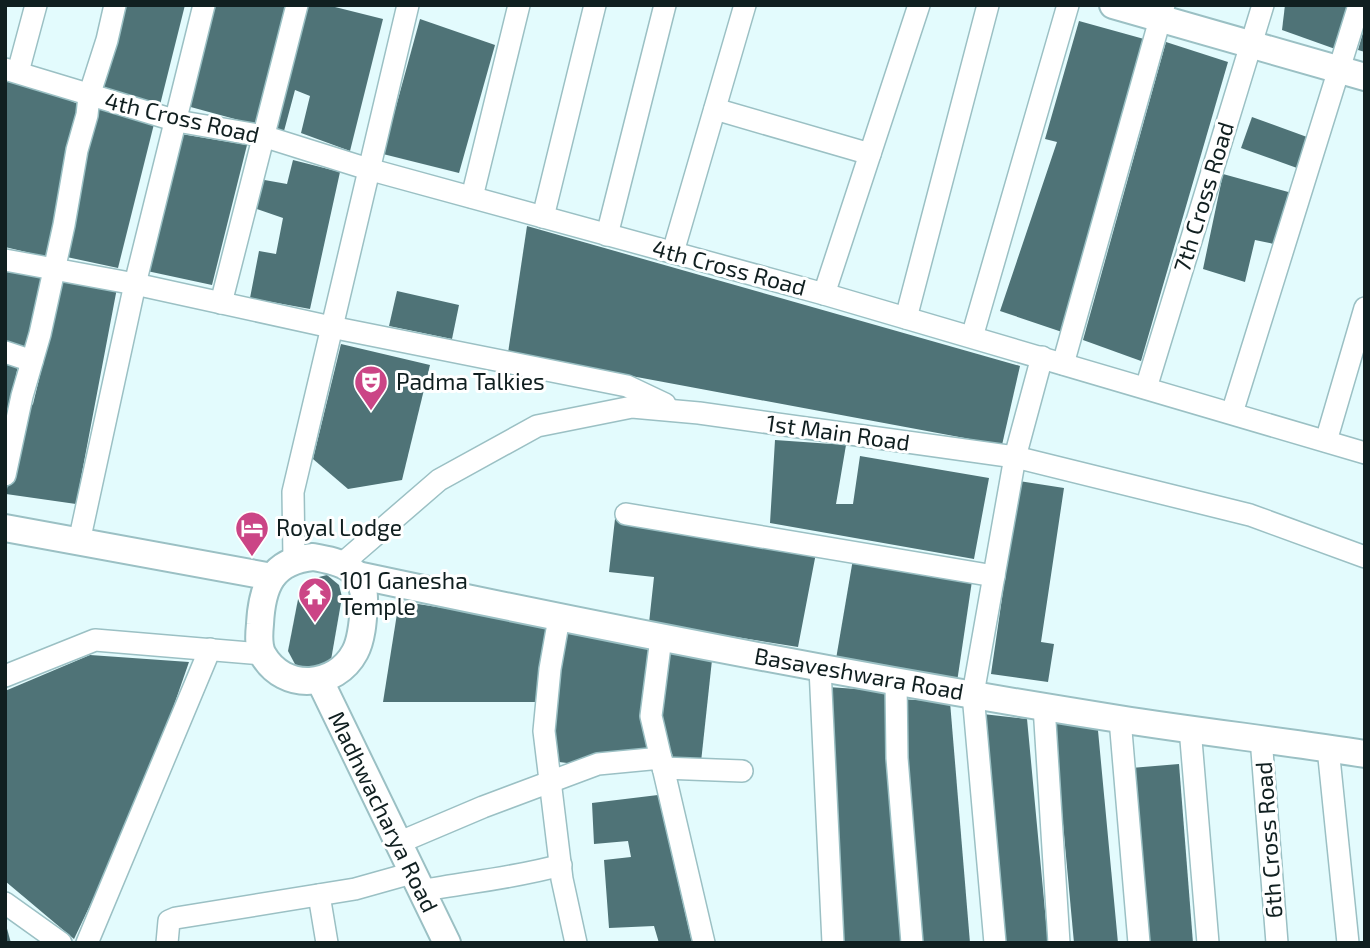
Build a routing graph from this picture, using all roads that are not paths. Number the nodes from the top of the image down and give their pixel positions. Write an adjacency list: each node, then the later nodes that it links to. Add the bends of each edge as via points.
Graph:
1 (36, 5): 18 (street)
2 (115, 5): 20 (street)
3 (204, 5): 22 (street)
4 (297, 5): 23 (street)
5 (408, 5): 25 (street)
6 (519, 5): 26 (street)
7 (595, 5): 27 (street)
8 (665, 5): 28 (street)
9 (745, 5): 21 (street)
10 (919, 5): 24 (street)
11 (988, 5): 36 (street)
12 (1068, 5): 38 (street)
13 (1113, 5): 16 (street)
14 (1263, 5): 17 (street, 7th Cross Road)
15 (1359, 5): 19 (street)
16 (1162, 12): 17 (street); 42 (street)
17 (1251, 44): 19 (street); 43 (street, 7th Cross Road)
18 (12, 71): 20 (street, 4th Cross Road)
19 (1353, 73): 45 (street)
20 (89, 96): 22 (street, 4th Cross Road); 31 (street)
21 (715, 109): 24 (street); 29 (street)
22 (177, 121): 23 (street, 4th Cross Road); 32 (street)
23 (263, 136): 25 (street, 4th Cross Road); 34 (street)
24 (870, 154): 33 (street)
25 (368, 169): 26 (street, 4th Cross Road); 37 (street)
26 (472, 197): 27 (street, 4th Cross Road)
27 (543, 216): 28 (street, 4th Cross Road)
28 (607, 234): 29 (street, 4th Cross Road)
29 (673, 252): 33 (street, 4th Cross Road)
30 (5, 260): 31 (street)
31 (54, 269): 32 (street); 41 (street)
32 (135, 284): 34 (street); 52 (street)
33 (824, 294): 36 (street, 4th Cross Road)
34 (221, 303): 37 (street)
35 (1365, 308): 46 (street)
36 (906, 318): 38 (street, 4th Cross Road)
37 (331, 327): 44 (street, via 626,386); 54 (street, via 293,492)
38 (972, 337): 40 (street, 4th Cross Road)
39 (5, 352): 41 (street)
40 (1042, 357): 42 (street, 4th Cross Road); 48 (street)
41 (32, 361): 49 (street)
42 (1063, 364): 43 (street, 4th Cross Road)
43 (1146, 388): 45 (street, 4th Cross Road)
44 (680, 411): 48 (street, 1st Main Road); 55 (street, 1st Main Road, via 632,407 537,426 439,480)
45 (1232, 413): 46 (street, 4th Cross Road)
46 (1326, 442): 47 (street, 4th Cross Road)
47 (1365, 453)
48 (1015, 457): 53 (street, 1st Main Road, via 1250,515); 56 (street)
49 (5, 475)
50 (626, 514): 56 (street)
51 (5, 528): 52 (street)
52 (79, 542): 57 (street)
53 (1365, 557)
54 (294, 559): 55 (street, via 313,557); 57 (street)
55 (350, 569): 58 (street, Basaveshwara Road); 64 (street, via 365,594 355,652 338,672)
56 (994, 576): 66 (street)
57 (272, 577): 61 (street, via 261,602)
58 (559, 618): 59 (street, Basaveshwara Road); 75 (street, via 544,732)
59 (661, 638): 62 (street, Basaveshwara Road); 73 (street, via 651,716)
60 (210, 649): 61 (street); 63 (street, via 95,640); 82 (street)
61 (262, 654): 64 (street, via 277,671 296,681)
62 (820, 668): 65 (street, Basaveshwara Road); 88 (street)
63 (5, 676)
64 (320, 681): 76 (street, Madhwacharya Road)
65 (896, 681): 66 (street, Basaveshwara Road); 89 (street, via 897,758)
66 (973, 694): 67 (street, Basaveshwara Road); 90 (street)
67 (1044, 706): 68 (street, Basaveshwara Road); 91 (street)
68 (1120, 719): 69 (street, Basaveshwara Road); 92 (street)
69 (1190, 729): 70 (street, Basaveshwara Road); 93 (street)
70 (1262, 738): 71 (street, Basaveshwara Road); 94 (street, 6th Cross Road)
71 (1328, 748): 72 (street, Basaveshwara Road); 95 (street)
72 (1365, 754)
73 (662, 763): 74 (street); 75 (street, via 598,764); 87 (street)
74 (742, 771)
75 (551, 780): 76 (street); 77 (street)
76 (398, 843): 78 (street, Madhwacharya Road)
77 (561, 866): 78 (street, via 519,876); 86 (street)
78 (417, 882): 79 (street); 85 (street, Madhwacharya Road)
79 (319, 895): 83 (street, via 176,918 169,921); 84 (street)
80 (5, 903): 81 (street)
81 (61, 943)
82 (87, 943)
83 (167, 943)
84 (327, 943)
85 (447, 943)
86 (576, 943)
87 (704, 943)
88 (833, 943)
89 (912, 943)
90 (995, 943)
91 (1059, 943)
92 (1139, 943)
93 (1208, 943)
94 (1278, 943)
95 (1348, 943)

